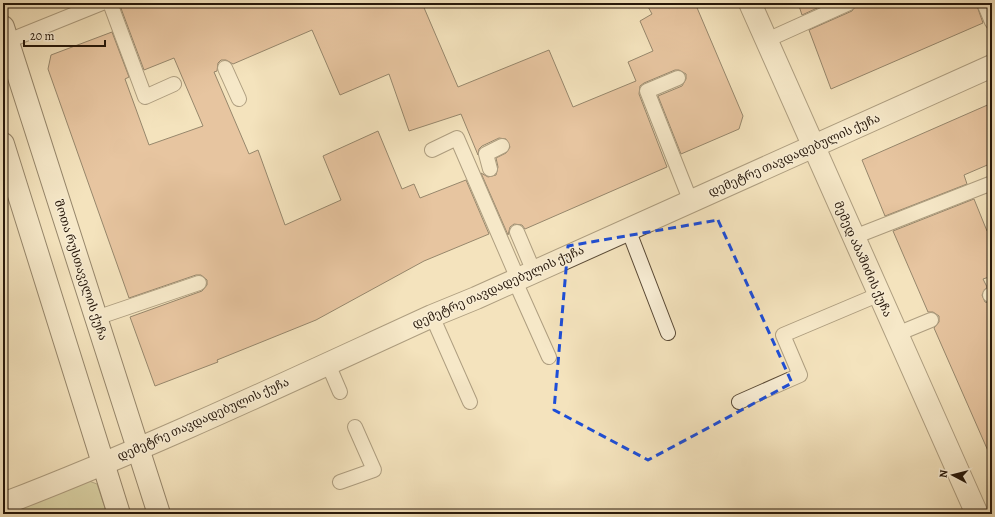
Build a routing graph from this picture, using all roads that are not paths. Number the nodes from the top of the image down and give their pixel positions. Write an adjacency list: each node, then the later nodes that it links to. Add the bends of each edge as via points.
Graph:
1 (102, 3): 7 (lane)
2 (110, 3): 12 (lane, via 145,96)
3 (750, 3): 8 (street, მემედ აბაშიძის ქუჩა)
4 (849, 3): 8 (lane)
5 (984, 3): 6 (lane)
6 (992, 22)
7 (5, 34): 28 (street, შოთა რუსთაველის ქუჩა)
8 (767, 40): 16 (street, მემედ აბაშიძის ქუჩა)
9 (992, 66): 16 (street, დემეტრე თავდადებულის ქუჩა)
10 (225, 68): 13 (lane)
11 (678, 78): 20 (lane, via 647,92)
12 (174, 84)
13 (240, 99)
14 (3, 144): 39 (street)
15 (502, 146): 18 (lane, via 486,154)
16 (814, 146): 20 (street, დემეტრე თავდადებულის ქუჩა); 23 (street, მემედ აბაშიძის ქუჩა)
17 (432, 150): 24 (lane, via 458,138)
18 (490, 169)
19 (992, 183): 23 (lane)
20 (691, 202): 21 (street, დემეტრე თავდადებულის ქუჩა)
21 (628, 229): 24 (street, დემეტრე თავდადებულის ქუჩა); 30 (lane)
22 (517, 232): 24 (lane)
23 (854, 237): 26 (street, მემედ აბაშიძის ქუჩა)
24 (522, 277): 27 (street, დემეტრე თავდადებულის ქუჩა); 32 (lane)
25 (192, 282): 28 (lane)
26 (880, 294): 31 (street, მემედ აბაშიძის ქუჩა); 36 (lane, via 783,335 800,375)
27 (432, 316): 33 (street, დემეტრე თავდადებულის ქუჩა); 35 (lane)
28 (96, 318): 38 (street, შოთა რუსთაველის ქუჩა)
29 (931, 320): 31 (lane)
30 (668, 333)
31 (897, 334): 45 (street, მემედ აბაშიძის ქუჩა)
32 (549, 356)
33 (328, 364): 34 (lane); 38 (street, დემეტრე თავდადებულის ქუჩა)
34 (340, 392)
35 (470, 402)
36 (739, 402)
37 (355, 427): 40 (lane, via 374,470)
38 (138, 449): 39 (street, დემეტრე თავდადებულის ქუჩა); 44 (street, შოთა რუსთაველის ქუჩა)
39 (104, 463): 41 (street, დემეტრე თავდადებულის ქუჩა); 43 (street)
40 (340, 482)
41 (3, 504)
42 (992, 508): 45 (street)
43 (119, 514)
44 (159, 514)
45 (976, 514)

